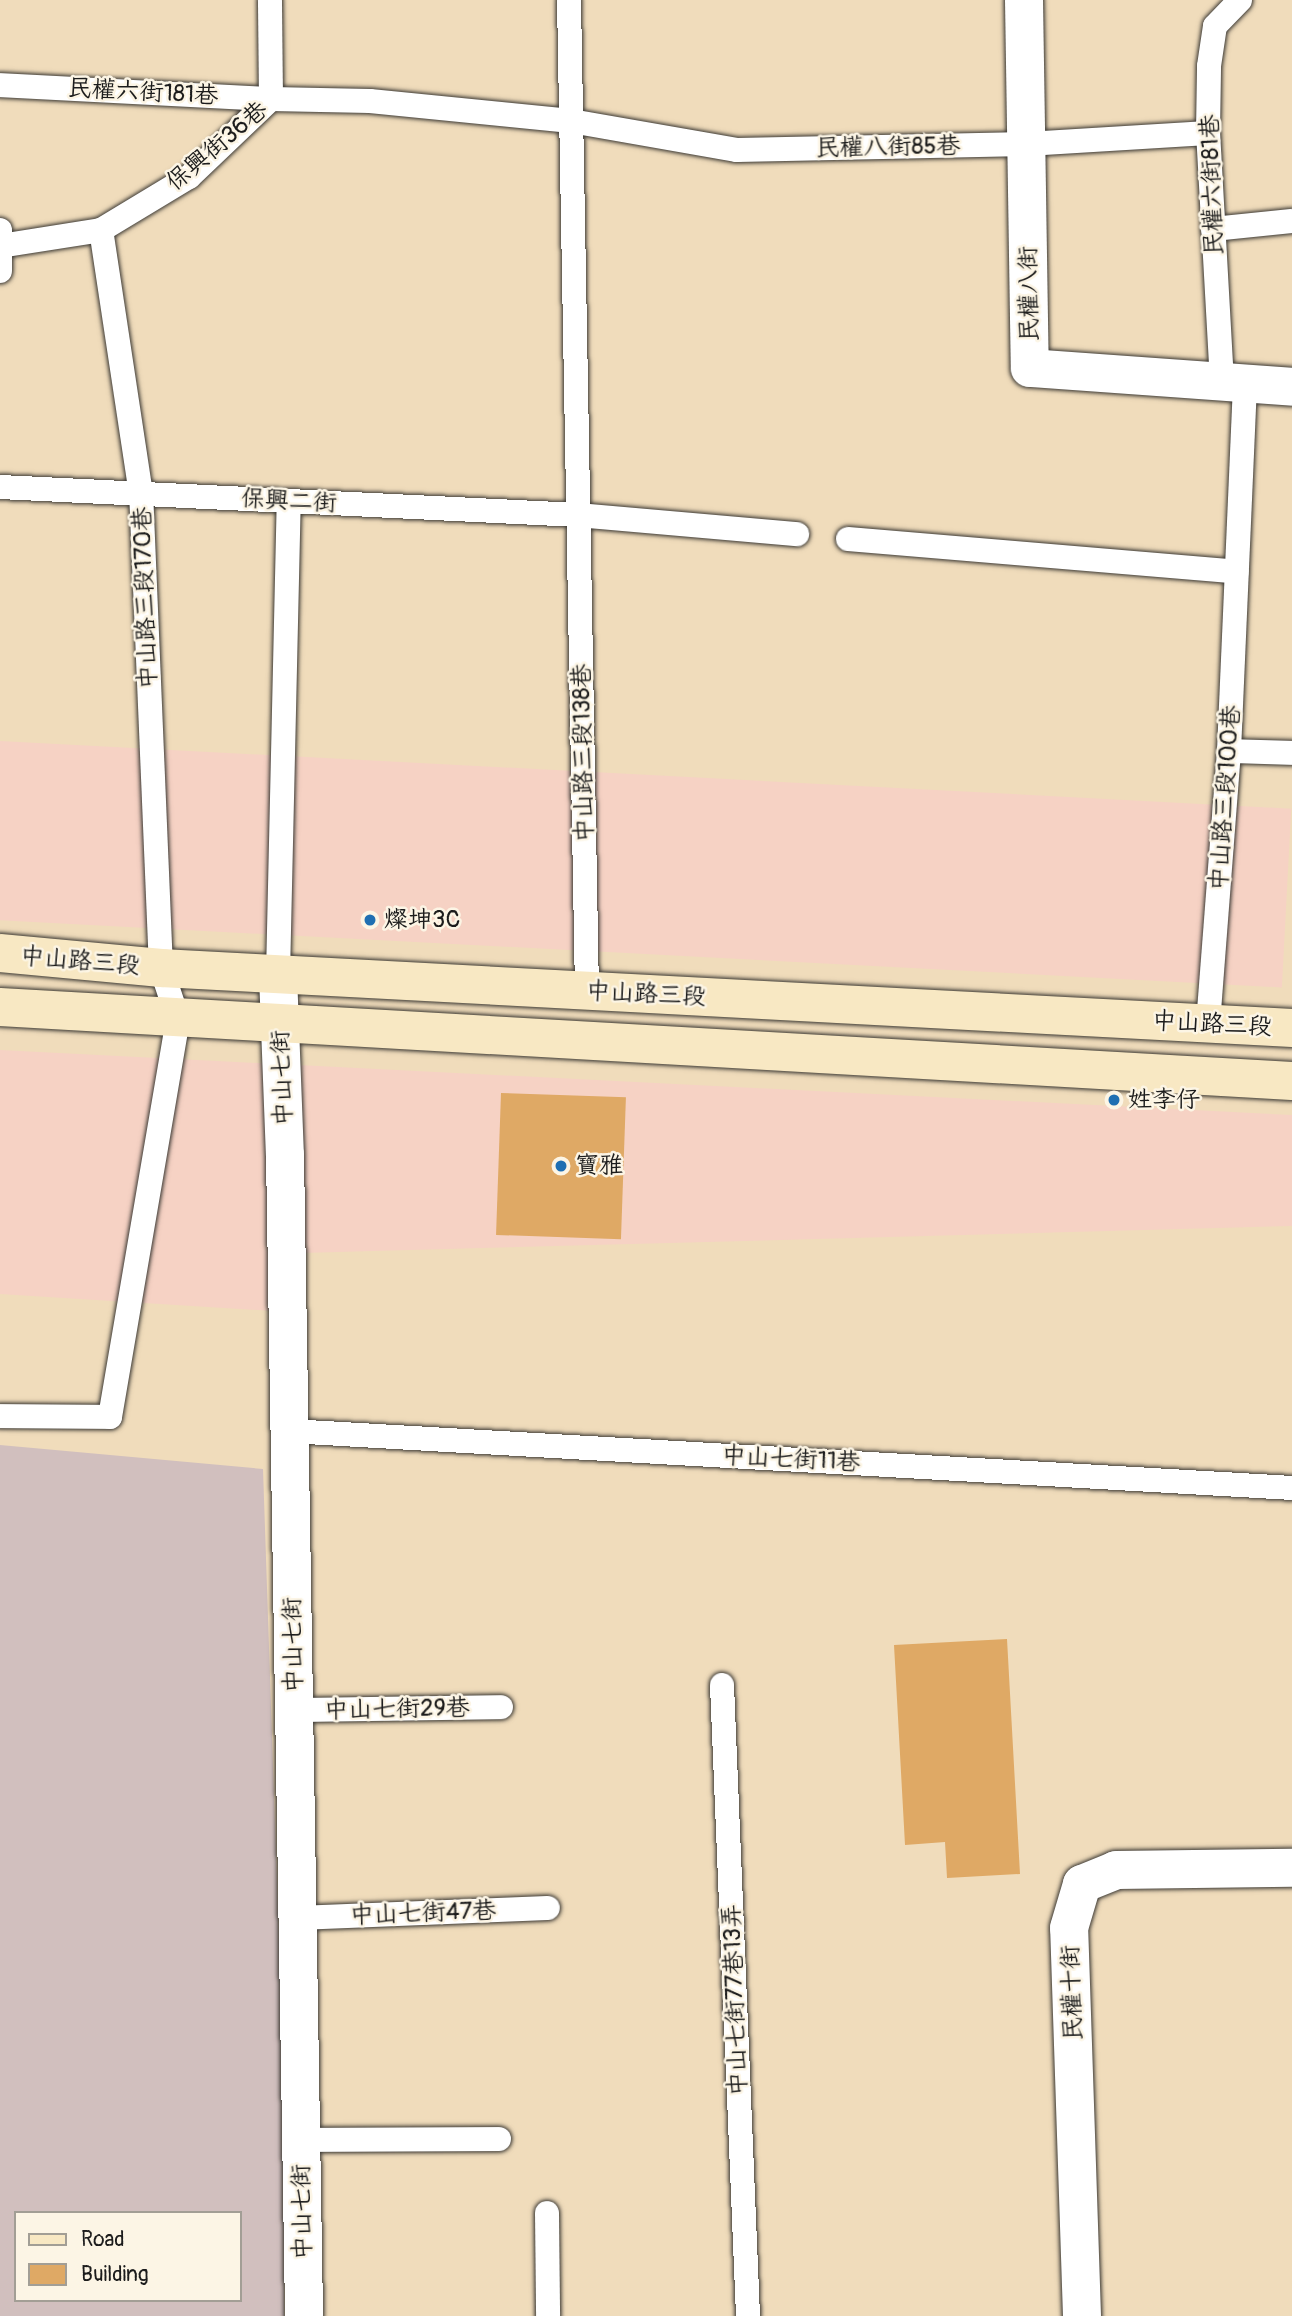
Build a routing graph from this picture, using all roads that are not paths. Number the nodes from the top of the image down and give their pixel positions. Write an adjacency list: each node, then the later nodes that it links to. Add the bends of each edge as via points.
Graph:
1 (270, 0): 6 (lane)
2 (569, 0): 7 (lane, 中山路三段138巷)
3 (1024, 0): 9 (street, 民權八街)
4 (1245, 1): 8 (lane, 民權六街81巷, via 1214,26)
5 (0, 85): 6 (lane, 民權六街181巷)
6 (271, 99): 7 (lane, 保興街36巷, via 370,101); 12 (lane, 保興街36巷, via 189,177)
7 (571, 121): 9 (lane, 民權八街85巷, via 737,150); 20 (lane, 中山路三段138巷)
8 (1208, 133): 9 (lane, 民權八街85巷); 11 (lane, 民權六街81巷)
9 (1027, 144): 15 (street, 民權八街, via 1030,368)
10 (1292, 221): 11 (lane)
11 (1213, 229): 15 (lane, 民權六街81巷)
12 (101, 230): 13 (lane, 保興街36巷); 18 (lane, 中山路三段170巷)
13 (0, 241): 14 (lane)
14 (0, 271)
15 (1233, 382): 16 (street, 民權八街); 23 (lane, 中山路三段100巷)
16 (1292, 387)
17 (0, 487): 18 (lane, 保興二街)
18 (141, 494): 19 (lane, 保興二街); 27 (lane, 中山路三段170巷)
19 (289, 502): 20 (lane, 保興二街); 28 (lane)
20 (578, 515): 21 (lane); 29 (lane, 中山路三段138巷)
21 (797, 534)
22 (848, 538): 23 (lane)
23 (1237, 572): 24 (lane, 中山路三段100巷)
24 (1230, 751): 25 (lane); 32 (lane, 中山路三段100巷)
25 (1292, 753)
26 (0, 953): 27 (main road, 中山路三段)
27 (161, 968): 28 (main road, 中山路三段); 31 (lane, 中山路三段170巷)
28 (278, 975): 29 (main road, 中山路三段); 33 (street, 中山七街)
29 (587, 991): 32 (main road, 中山路三段)
30 (0, 1007): 31 (main road, 中山路三段)
31 (178, 1019): 33 (main road, 中山路三段); 36 (lane, via 110,1417)
32 (1208, 1024): 34 (main road, 中山路三段)
33 (280, 1026): 35 (main road, 中山路三段); 37 (street, 中山七街)
34 (1292, 1028)
35 (1292, 1081)
36 (0, 1416)
37 (289, 1431): 38 (lane, 中山七街11巷); 41 (street, 中山七街)
38 (1292, 1489)
39 (722, 1685): 50 (lane, 中山七街77巷13弄)
40 (501, 1707): 41 (lane, 中山七街29巷)
41 (294, 1710): 44 (street, 中山七街)
42 (1292, 1868): 51 (street, 民權十街, via 1116,1870 1082,1884 1069,1928)
43 (548, 1908): 44 (lane, 中山七街47巷)
44 (298, 1918): 46 (street, 中山七街)
45 (499, 2139): 46 (lane)
46 (301, 2140): 48 (street, 中山七街)
47 (547, 2213): 49 (lane)
48 (304, 2316)
49 (548, 2316)
50 (748, 2316)
51 (1082, 2316)

